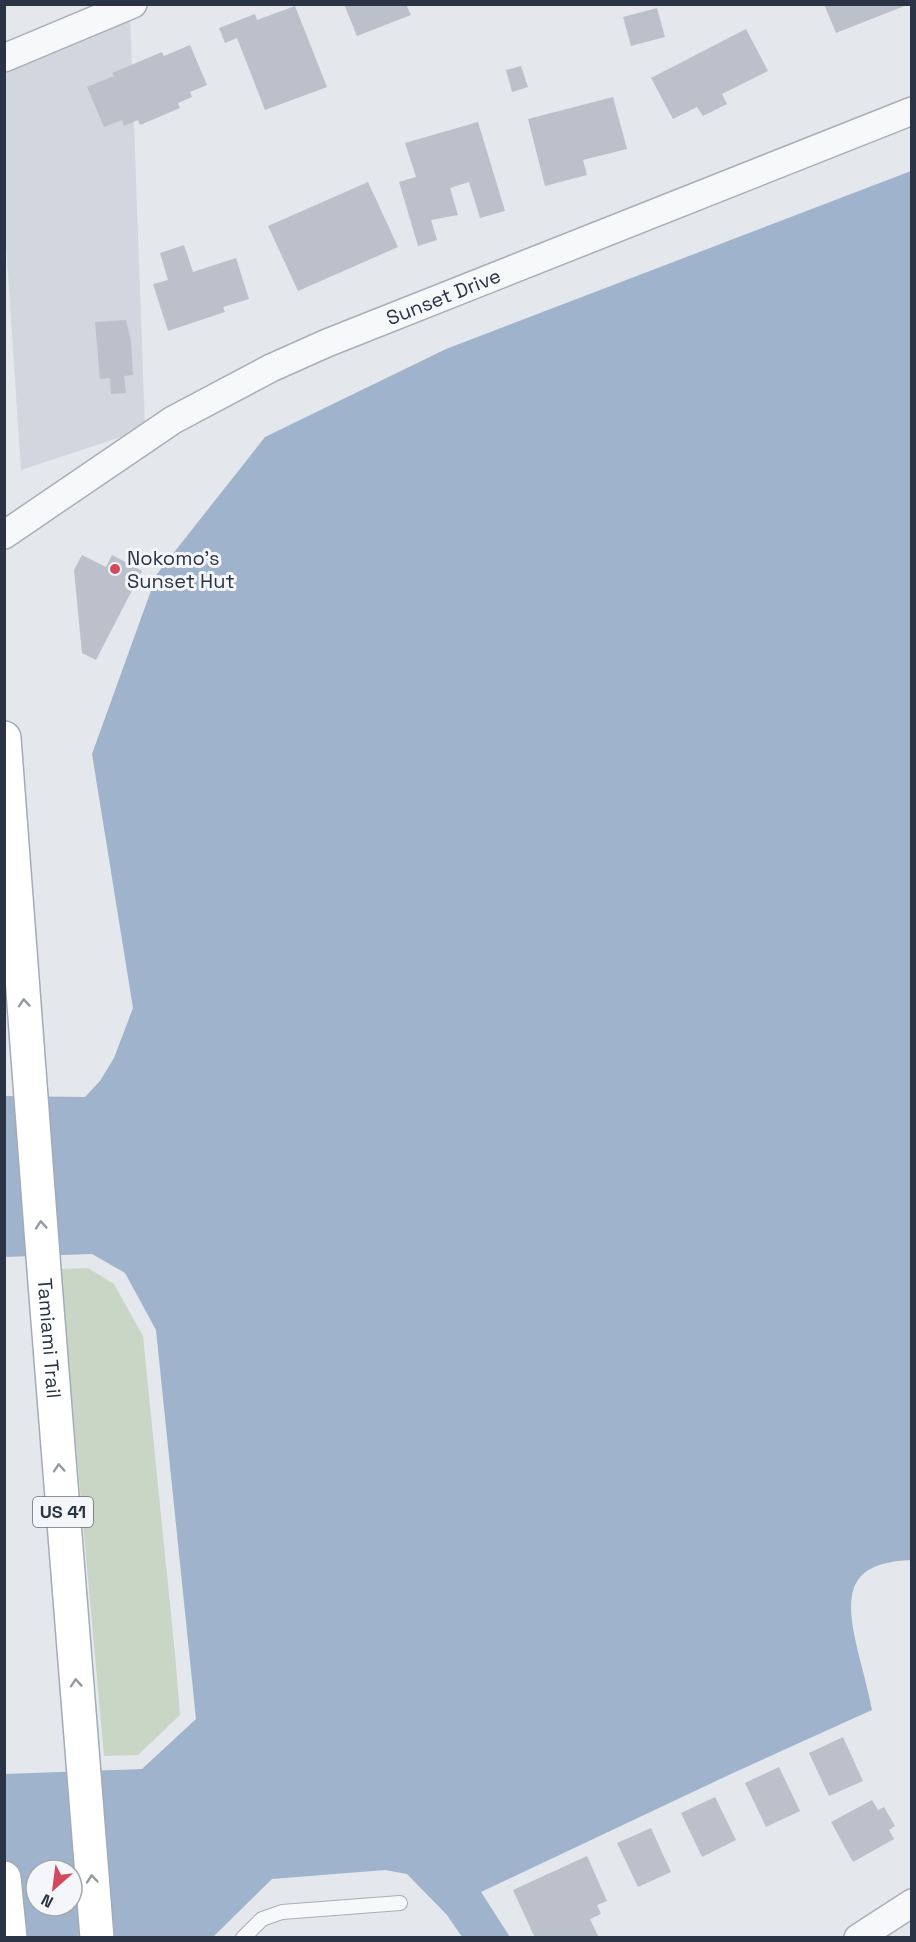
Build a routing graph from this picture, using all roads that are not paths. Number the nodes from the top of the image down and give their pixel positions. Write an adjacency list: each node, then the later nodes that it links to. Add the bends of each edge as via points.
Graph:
1 (133, 4): 2 (street)
2 (4, 58)
3 (912, 111): 4 (street, Sunset Drive, via 271,368 173,420)
4 (4, 535)
5 (4, 738): 10 (main road, Tamiami Trail / US 41, one-way to 5)
6 (4, 1878): 9 (main road)
7 (400, 1903): 11 (lane, via 282,1912 262,1919)
8 (912, 1903): 12 (street)
9 (10, 1938)
10 (97, 1938)
11 (243, 1938)
12 (858, 1938)

